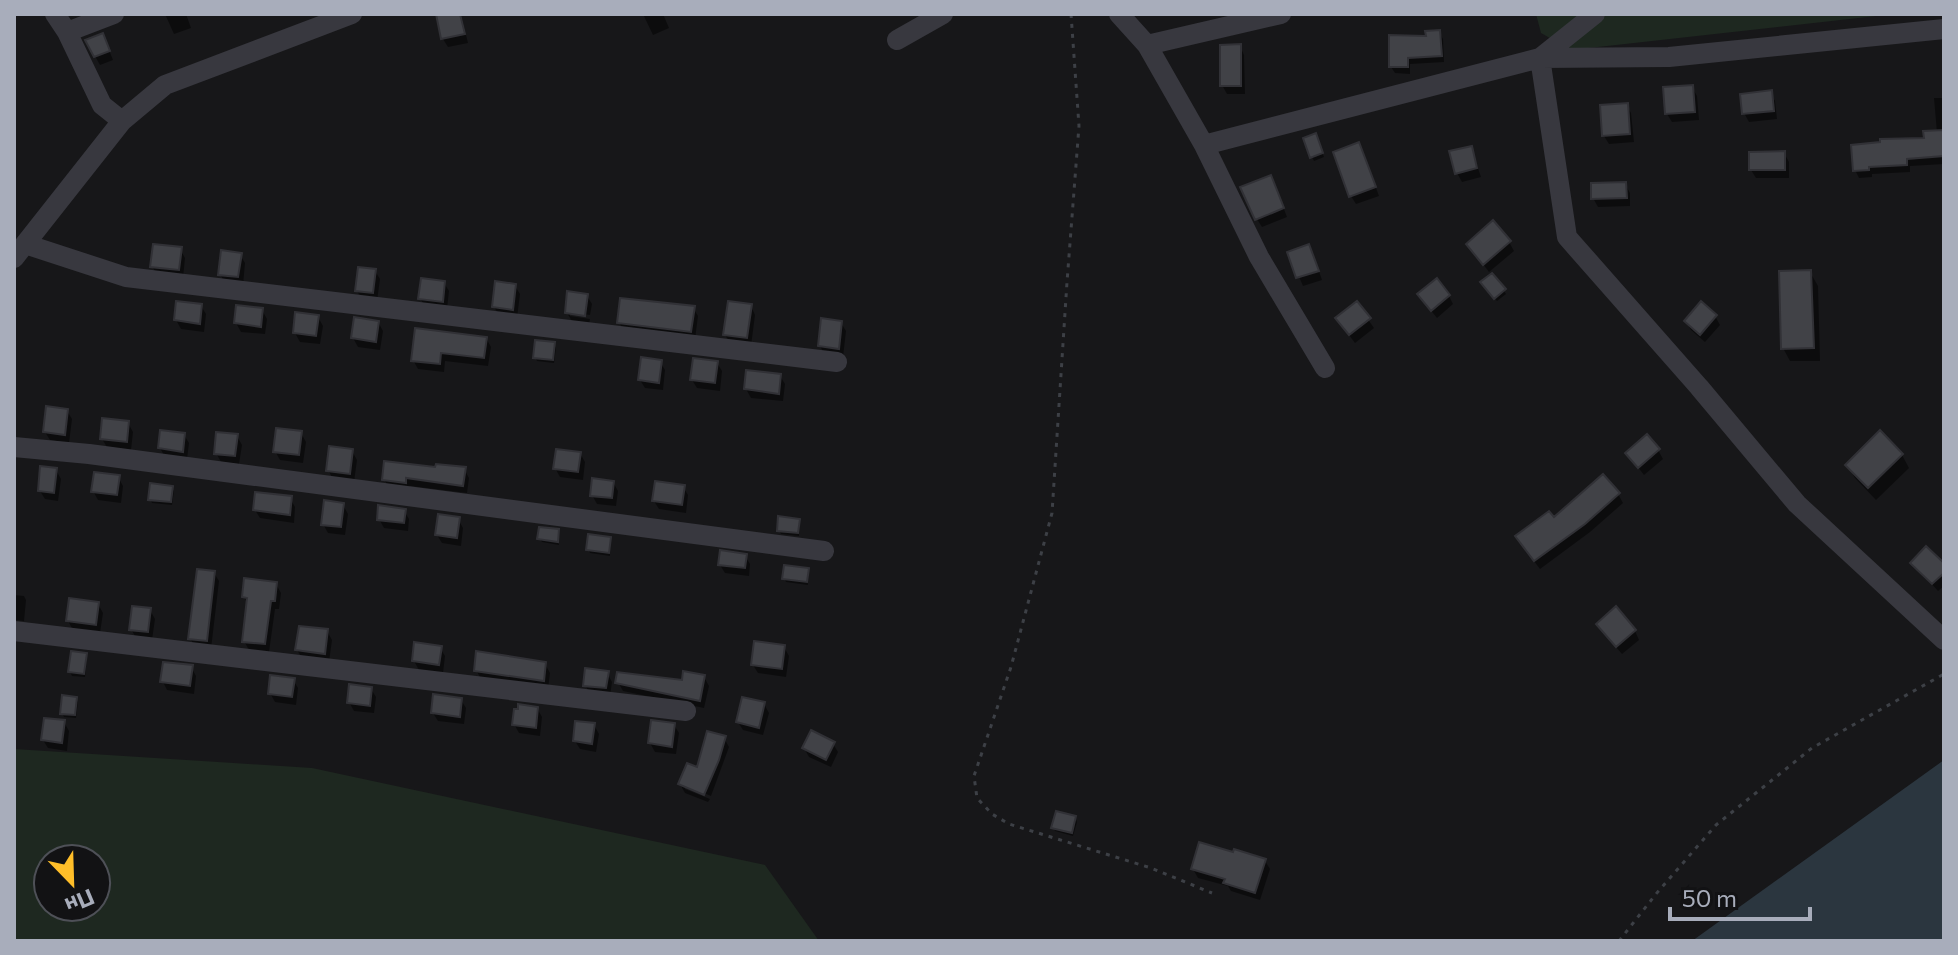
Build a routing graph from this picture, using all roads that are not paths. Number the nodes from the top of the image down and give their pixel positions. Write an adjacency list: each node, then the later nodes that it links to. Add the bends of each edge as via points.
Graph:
1 (55, 14): 10 (street)
2 (114, 14): 10 (street)
3 (352, 14): 14 (street, via 165,85)
4 (943, 14): 11 (street)
5 (1119, 14): 12 (street)
6 (1281, 14): 8 (street)
7 (1595, 14): 13 (street)
8 (1242, 17): 12 (street)
9 (1944, 29): 13 (street, via 1669,57)
10 (67, 32): 14 (street, via 102,105)
11 (897, 40)
12 (1147, 45): 15 (street)
13 (1540, 58): 15 (street); 22 (street, via 1567,237 1797,504)
14 (122, 121): 16 (street)
15 (1204, 145): 18 (street, via 1259,257)
16 (20, 251): 17 (street, via 126,277)
17 (837, 362)
18 (1325, 368)
19 (14, 447): 20 (street)
20 (824, 551)
21 (14, 631): 23 (street)
22 (1944, 640)
23 (686, 711)

